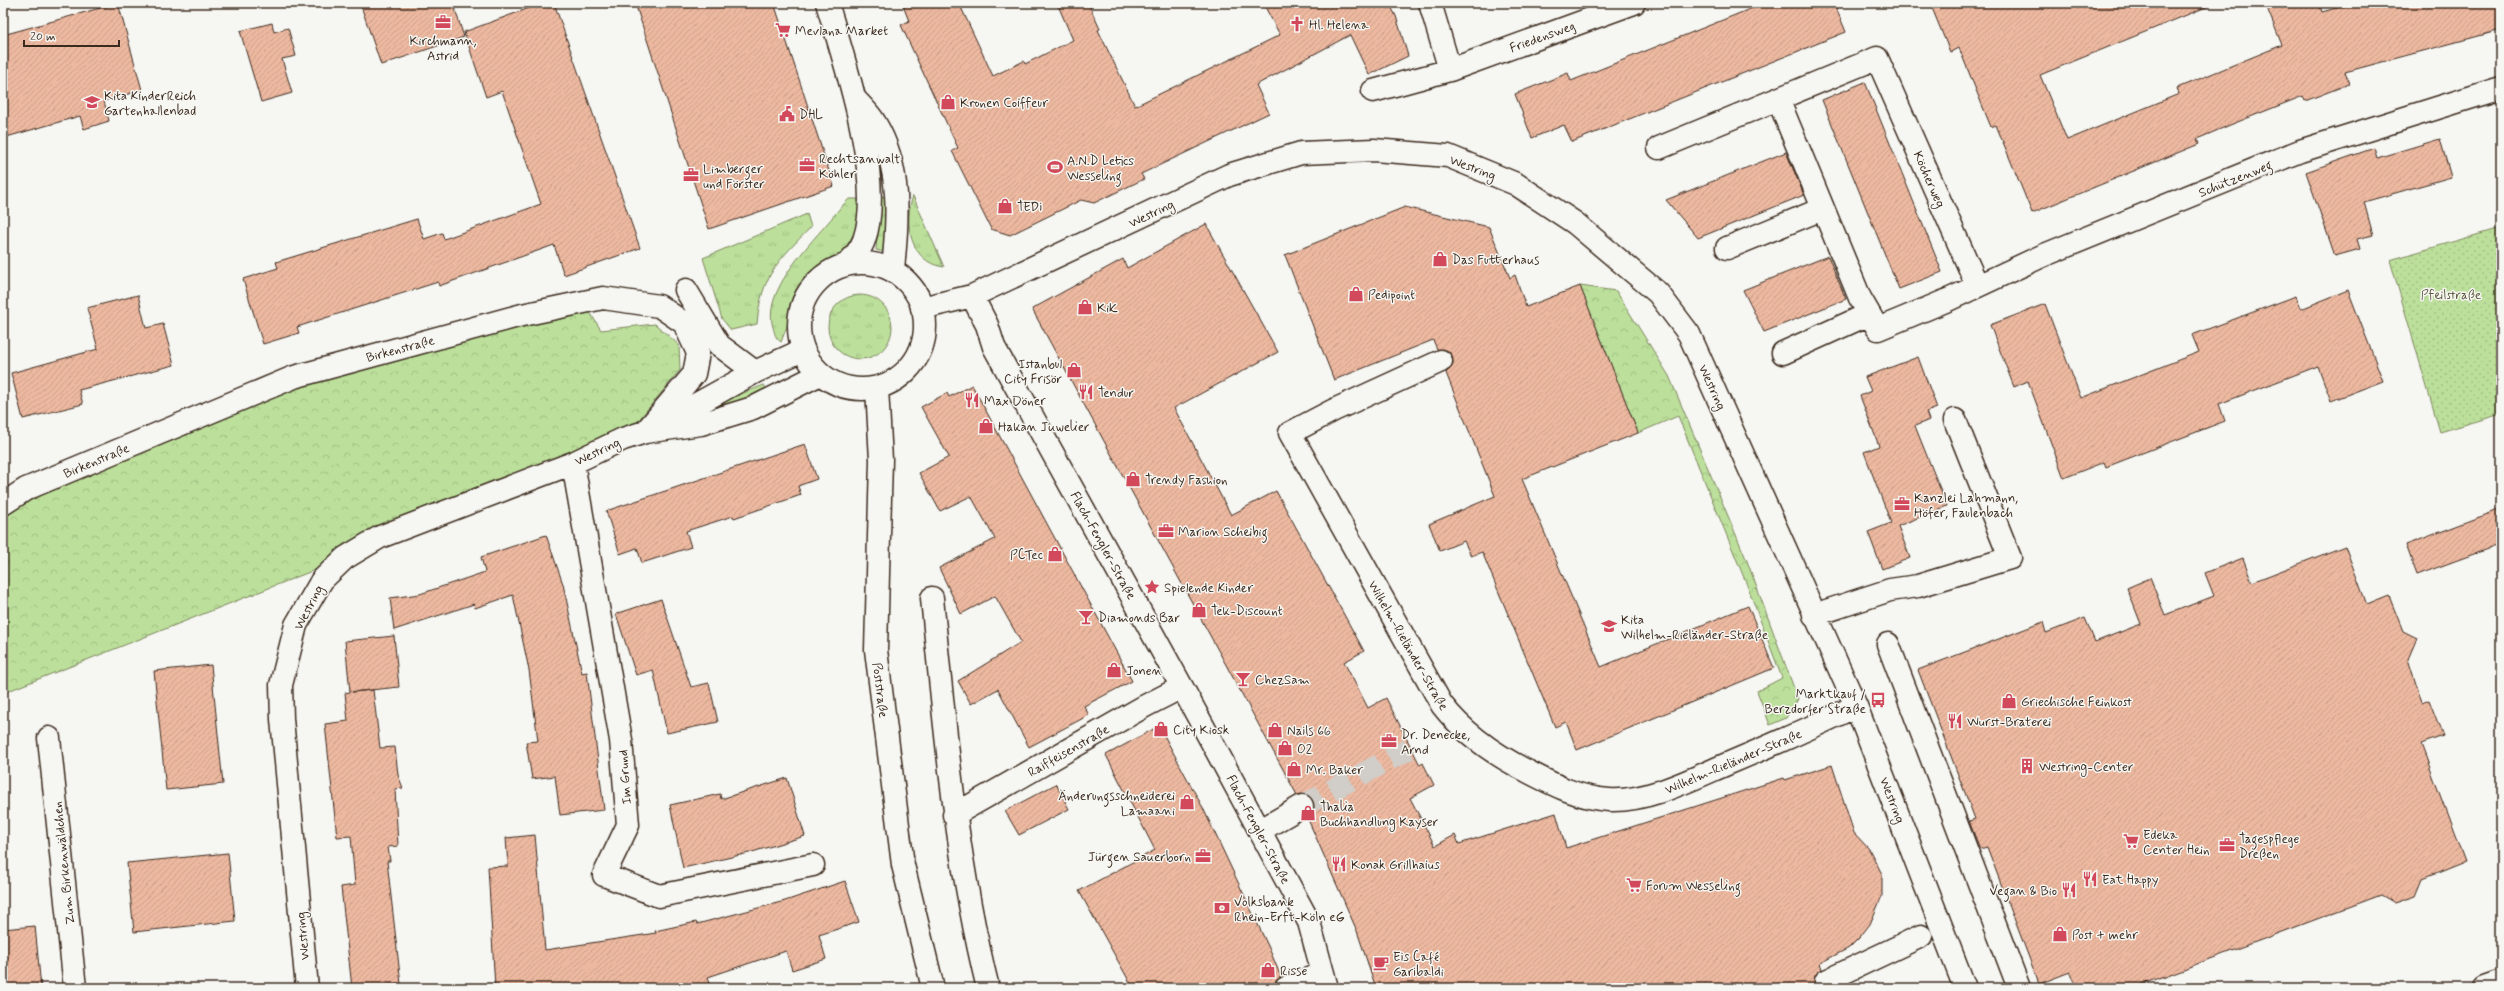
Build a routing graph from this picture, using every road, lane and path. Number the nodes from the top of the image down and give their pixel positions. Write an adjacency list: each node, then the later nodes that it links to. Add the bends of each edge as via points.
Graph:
1 (827, 3): 8 (street)
2 (1430, 3): 4 (street)
3 (1634, 3): 4 (street, Friedensweg)
4 (1450, 70): 6 (street, Friedensweg)
5 (2501, 88): 14 (street, Schützenweg, via 2300,151 2042,256)
6 (1373, 91)
7 (1778, 98): 9 (street, Köcherweg); 10 (street); 14 (street, Köcherweg, via 1877,58)
8 (855, 99): 12 (street, via 870,197 869,223 864,242); 13 (street, via 875,122 889,152 895,187 897,224)
9 (1659, 148)
10 (1822, 209): 11 (street); 18 (street)
11 (1726, 248)
12 (846, 265): 13 (street, via 863,263); 19 (street, via 832,270 816,282 808,293 800,310 798,322)
13 (893, 269): 17 (street, via 908,284)
14 (1977, 286): 18 (street, via 1878,329)
15 (686, 290): 22 (street, via 719,345)
16 (972, 296): 17 (street, Westring); 30 (street, Westring, via 1229,175 1302,153 1374,150 1448,156 1516,184 1575,223 1658,292 1689,334); 32 (street, Flach-Fengler-Straße, via 987,325 994,347)
17 (922, 308): 24 (street, via 924,333 915,360 902,375)
18 (1870, 314): 20 (street)
19 (803, 350): 22 (street, Westring); 23 (street)
20 (1783, 352)
21 (1441, 361): 33 (street, Wilhelm-Rieländer-Straße, via 1290,433 1442,705 1456,723 1512,763 1556,786 1587,797 1611,800 1661,793)
22 (755, 372): 26 (street, Westring)
23 (820, 374): 24 (street, via 840,386 866,390); 26 (street, Westring, via 753,408 701,424)
24 (877, 388): 45 (street, Poststraße, via 881,460 876,650 903,865)
25 (1955, 420): 30 (street, via 2010,558 1918,586 1890,590)
26 (645, 432): 27 (street, Westring, via 623,439); 28 (street, Birkenstraße, via 694,374 698,353 684,323 659,306 603,298 522,315 294,377 26,489)
27 (573, 463): 38 (street, Im Grund, via 621,740 628,825 604,875 660,896); 44 (street, Westring, via 380,537 344,558 322,580 307,602 296,625 281,685)
28 (3, 504)
29 (932, 598): 36 (street)
30 (1814, 615): 33 (street, Westring)
31 (1888, 644): 49 (street)
32 (1182, 687): 36 (street, Raiffeisenstraße); 37 (street, Flach-Fengler-Straße)
33 (1856, 706): 48 (street, Westring)
34 (49, 738): 43 (street, Zum Birkenwäldchen)
35 (1302, 806): 37 (street)
36 (954, 815): 46 (street, via 974,929)
37 (1260, 830): 40 (street, Flach-Fengler-Straße, via 1309,922)
38 (813, 865)
39 (1921, 936): 41 (street)
40 (1325, 981): 47 (street)
41 (1826, 981)
42 (2501, 982): 50 (street)
43 (75, 988)
44 (307, 988)
45 (933, 988)
46 (988, 988)
47 (1286, 988)
48 (1965, 988)
49 (2019, 988)
50 (2484, 988)

